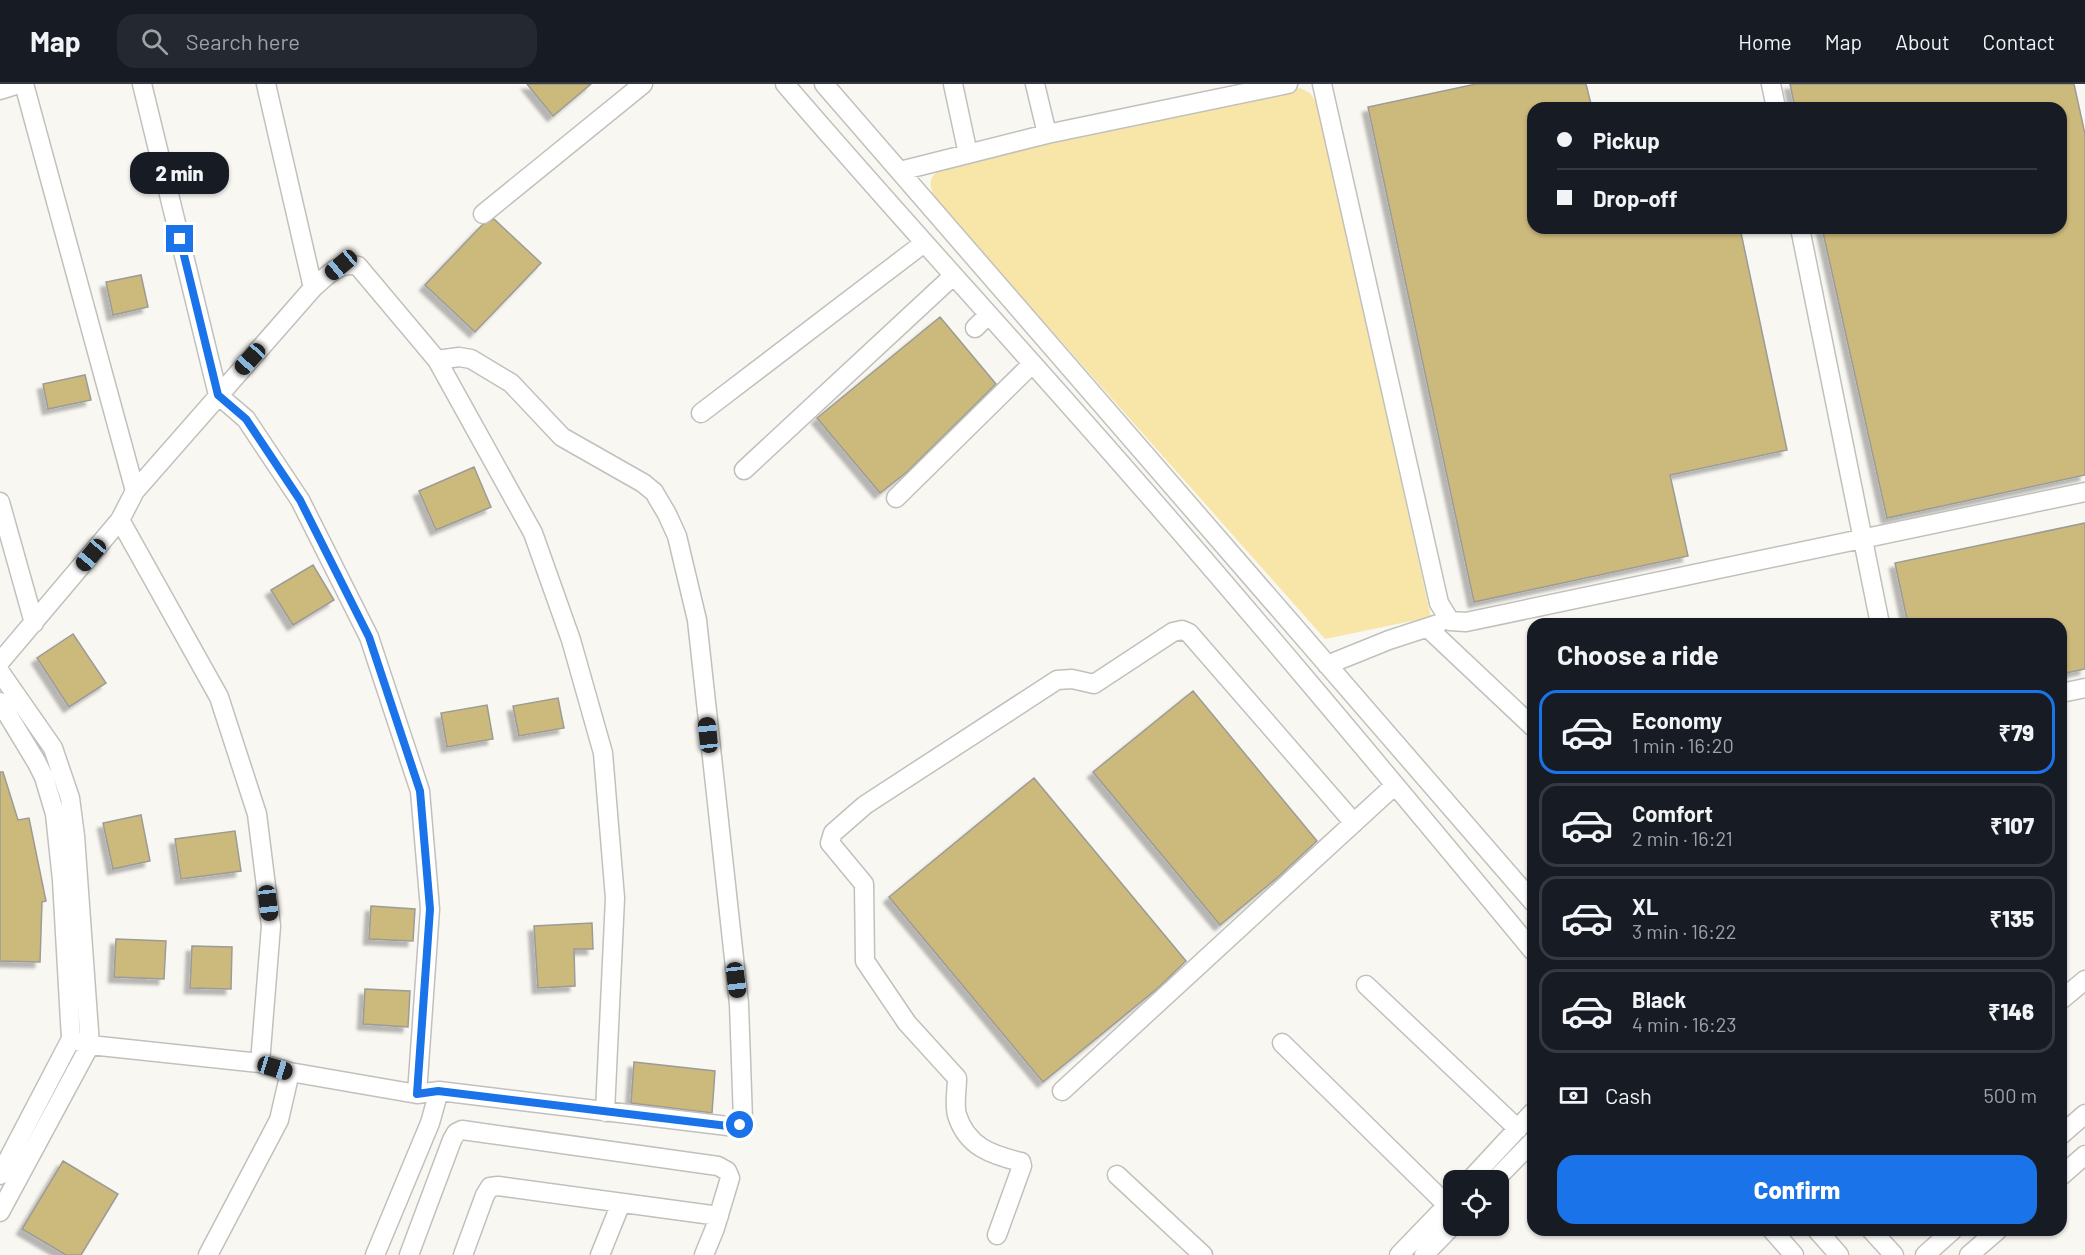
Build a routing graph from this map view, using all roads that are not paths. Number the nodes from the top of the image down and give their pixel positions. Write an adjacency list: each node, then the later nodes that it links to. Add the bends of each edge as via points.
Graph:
1 (19, 84): 13 (street)
2 (24, 84): 32 (street)
3 (142, 84): 27 (street)
4 (266, 84): 22 (street)
5 (643, 84): 18 (street)
6 (785, 84): 20 (street)
7 (824, 84): 17 (street)
8 (953, 84): 16 (street)
9 (1035, 84): 15 (street)
10 (1288, 84): 15 (street)
11 (1322, 84): 39 (street, via 1439,603)
12 (1771, 84): 14 (street)
13 (0, 90)
14 (1775, 102)
15 (1047, 134): 16 (street)
16 (968, 154): 17 (street)
17 (900, 171): 29 (street)
18 (483, 214)
19 (1801, 234): 37 (street)
20 (924, 243): 21 (street); 28 (street)
21 (953, 276): 23 (street); 30 (street)
22 (313, 288): 25 (street, via 341,265 358,266); 27 (street)
23 (988, 315): 24 (street); 26 (street)
24 (975, 328)
25 (437, 360): 64 (street, via 533,533 571,640 603,753 615,898); 64 (street, via 471,359 511,383 562,437 654,492 677,536 697,620 739,1004 743,1120 736,1127)
26 (1032, 364): 31 (street); 34 (street)
27 (218, 395): 32 (street); 63 (street, via 246,419 300,500 369,637 420,791 430,909)
28 (701, 413)
29 (1150, 460): 31 (street); 43 (street)
30 (744, 470)
31 (1131, 477): 49 (street)
32 (135, 491): 36 (street)
33 (2085, 492): 37 (street)
34 (896, 498)
35 (0, 502): 40 (street)
36 (120, 520): 40 (street); 59 (street, via 219,697 257,814 271,926)
37 (1864, 538): 38 (street); 39 (street, via 1466,622)
38 (1879, 618)
39 (1450, 621): 41 (street)
40 (34, 623): 42 (street)
41 (1428, 628): 43 (street); 48 (street)
42 (0, 662)
43 (1327, 664): 51 (street)
44 (0, 672): 58 (street, via 53,748 70,798)
45 (2085, 688): 46 (street)
46 (2067, 692)
47 (0, 702): 56 (street, via 38,762 55,814)
48 (1527, 721)
49 (1395, 785): 50 (street); 52 (street)
50 (1354, 823): 62 (street); 81 (street, via 1189,633 1182,630 1173,632 1094,684 1057,680 865,805 834,833 830,843 864,884 865,962 907,1023 957,1078 956,1114 969,1137 981,1149 1022,1162)
51 (1527, 895)
52 (1527, 944)
53 (2085, 980): 55 (street)
54 (1366, 985): 67 (street)
55 (2067, 995)
56 (71, 1039): 58 (street); 74 (street)
57 (1282, 1043): 76 (street)
58 (90, 1045): 59 (street); 79 (street)
59 (260, 1063): 60 (street)
60 (290, 1072): 63 (street); 88 (street, via 279,1120)
61 (438, 1091): 63 (street); 64 (street); 89 (street, via 430,1124)
62 (1062, 1091)
63 (417, 1094)
64 (605, 1112)
65 (2085, 1114): 68 (street)
66 (1527, 1119): 67 (street)
67 (1518, 1129): 71 (street)
68 (2067, 1130)
69 (1527, 1147): 72 (street)
70 (2085, 1155): 73 (street)
71 (1479, 1170)
72 (1505, 1170)
73 (2067, 1171)
74 (0, 1175)
75 (1117, 1175): 94 (street)
76 (1443, 1195)
77 (621, 1203): 80 (street); 91 (street, via 490,1186); 92 (street)
78 (1443, 1209): 95 (street)
79 (0, 1212)
80 (719, 1216): 90 (street, via 730,1178 727,1171 717,1166 462,1130 452,1140); 93 (street)
81 (997, 1235)
82 (1443, 1235): 96 (street)
83 (1777, 1236): 97 (street)
84 (1822, 1236): 98 (street)
85 (1877, 1236): 99 (street)
86 (1946, 1236): 100 (street)
87 (1991, 1236): 101 (street)
88 (208, 1255)
89 (375, 1255)
90 (409, 1255)
91 (463, 1255)
92 (600, 1255)
93 (704, 1255)
94 (1203, 1255)
95 (1399, 1255)
96 (1424, 1255)
97 (1794, 1255)
98 (1839, 1255)
99 (1894, 1255)
100 (1925, 1255)
101 (1969, 1255)

